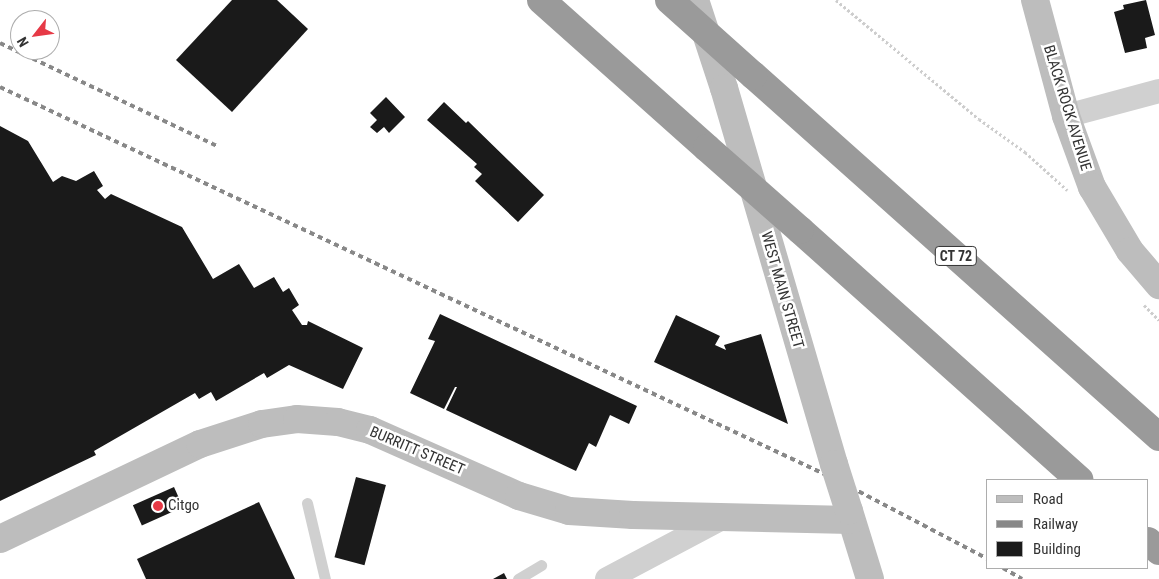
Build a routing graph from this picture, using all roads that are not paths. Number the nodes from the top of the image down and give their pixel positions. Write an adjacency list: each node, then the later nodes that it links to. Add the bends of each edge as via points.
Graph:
1 (541, 0): 9 (highway, bridge)
2 (669, 0): 8 (highway, CT 72, bridge)
3 (695, 0): 11 (street, WEST MAIN STREET, bridge)
4 (1035, 0): 6 (street, BLACK ROCK AVENUE)
5 (1159, 91): 6 (street)
6 (1066, 116): 7 (street, BLACK ROCK AVENUE, via 1092,187 1130,251)
7 (1159, 285)
8 (1159, 437)
9 (1079, 479)
10 (307, 503): 17 (lane)
11 (850, 515): 12 (street, BURRITT STREET); 20 (street, WEST MAIN STREET)
12 (724, 517): 13 (street, BURRITT STREET, via 612,514 557,508 519,496 370,430 338,422 298,419 256,425 200,444); 19 (street)
13 (0, 539)
14 (1149, 542): 15 (highway)
15 (1159, 551)
16 (541, 565): 18 (lane)
17 (324, 579)
18 (518, 579)
19 (607, 579)
20 (870, 579)

